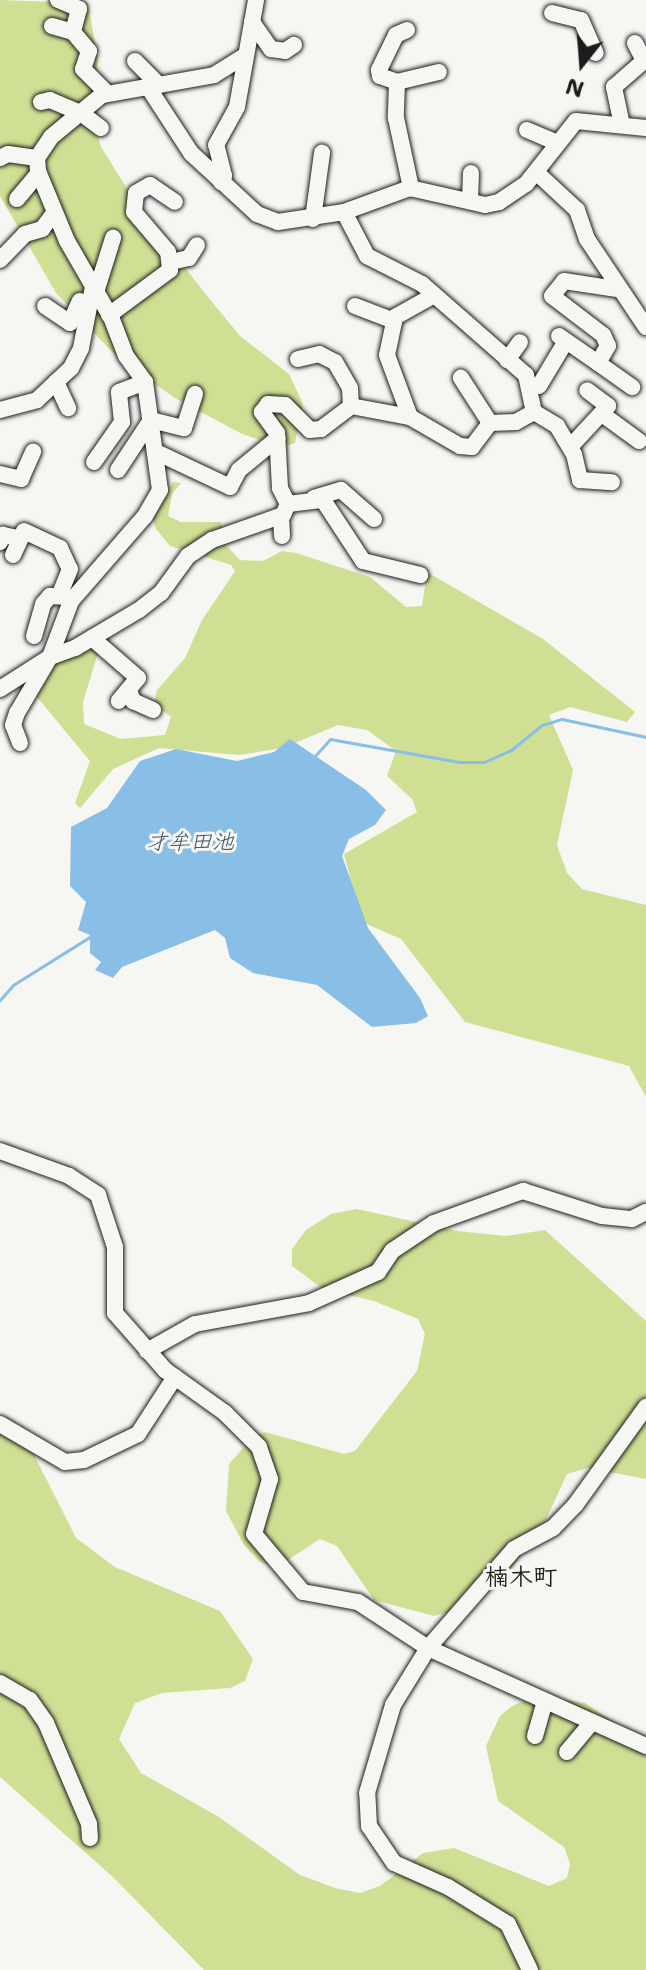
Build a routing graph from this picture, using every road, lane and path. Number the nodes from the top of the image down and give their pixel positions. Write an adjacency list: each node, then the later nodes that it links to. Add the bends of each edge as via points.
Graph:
1 (58, 0): 7 (street, via 79,9)
2 (260, 1): 4 (street)
3 (552, 13): 10 (street, via 581,20)
4 (252, 22): 9 (street, via 271,49 285,51); 11 (street)
5 (52, 26): 7 (street)
6 (401, 30): 15 (street, via 375,68 380,76)
7 (73, 32): 17 (street, via 89,51 83,69)
8 (635, 43): 12 (street)
9 (294, 45)
10 (596, 53)
11 (244, 56): 16 (street, via 214,75); 30 (street, via 237,107 216,145)
12 (645, 60): 20 (street, via 614,87)
13 (135, 61): 16 (street)
14 (439, 72): 15 (street)
15 (397, 82): 31 (street, via 396,118)
16 (153, 86): 17 (street); 30 (street, via 191,153)
17 (107, 93): 19 (street)
18 (41, 102): 19 (street, via 50,100)
19 (81, 113): 21 (street); 27 (street, via 51,137)
20 (622, 125): 22 (street); 24 (street, via 576,121)
21 (101, 128)
22 (646, 128)
23 (527, 130): 24 (street)
24 (557, 143): 28 (street)
25 (322, 153): 37 (street)
26 (0, 158): 27 (street, via 8,154)
27 (38, 165): 32 (street); 35 (street)
28 (536, 172): 33 (street, via 499,202); 43 (street, via 577,210 587,239)
29 (471, 173): 33 (street)
30 (221, 182): 37 (street, via 267,218)
31 (411, 188): 33 (street); 36 (street)
32 (17, 199)
33 (470, 201)
34 (175, 202): 42 (street, via 150,185 142,186 133,204)
35 (55, 212): 39 (street, via 42,229); 44 (street)
36 (344, 212): 37 (street); 45 (street, via 367,256)
37 (313, 219)
38 (113, 238): 44 (street)
39 (6, 241): 41 (street)
40 (197, 245): 42 (street, via 189,258)
41 (0, 260)
42 (171, 262): 48 (street, via 153,286)
43 (617, 289): 50 (street); 56 (street, via 564,281 552,296 603,335 608,346)
44 (93, 291): 46 (street, via 81,297 70,323); 48 (street); 58 (street, via 81,348)
45 (434, 295): 49 (street); 54 (street)
46 (45, 306)
47 (358, 312): 49 (street)
48 (109, 315): 59 (street, via 126,356)
49 (394, 321): 69 (street, via 387,355)
50 (646, 327)
51 (520, 342): 54 (street)
52 (332, 343): 55 (street)
53 (298, 359): 55 (street, via 319,354)
54 (507, 360): 67 (street, via 526,375)
55 (335, 362): 64 (street, via 350,388)
56 (598, 363): 60 (street, via 563,338); 61 (street)
57 (461, 378): 71 (street)
58 (56, 382): 65 (street); 66 (street, via 37,400)
59 (145, 382): 70 (street); 77 (street, via 119,392 122,422)
60 (539, 386)
61 (632, 387)
62 (587, 390): 68 (street, via 608,406)
63 (195, 394): 70 (street, via 184,428)
64 (351, 406): 69 (street); 72 (street, via 321,429 310,430 285,405 268,404 262,412)
65 (68, 408)
66 (0, 410)
67 (534, 412): 71 (street, via 516,422); 74 (street, via 557,426)
68 (602, 414): 73 (street); 74 (street)
69 (410, 417): 71 (street, via 467,448)
70 (151, 420): 76 (street); 78 (street)
71 (490, 423)
72 (278, 438): 76 (street, via 239,470 230,487); 82 (street)
73 (639, 441)
74 (570, 447): 80 (street, via 580,480)
75 (33, 452): 79 (street, via 21,479)
76 (156, 452): 89 (street, via 157,499)
77 (94, 462)
78 (118, 470)
79 (0, 474)
80 (612, 482)
81 (308, 499): 82 (street); 83 (street, via 341,490); 88 (street, via 331,506 353,552 363,561)
82 (284, 510): 84 (street); 91 (street, via 212,540 188,556 161,593)
83 (374, 519)
84 (282, 536)
85 (19, 538): 86 (street, via 3,535); 87 (street); 89 (street, via 30,530 43,544 65,554 70,569)
86 (0, 542)
87 (13, 555)
88 (420, 575)
89 (66, 597): 90 (street, via 43,604); 92 (street)
90 (34, 636)
91 (92, 638): 92 (street); 94 (street, via 135,672 138,678 125,697)
92 (50, 657): 93 (street); 95 (street, via 17,713 13,725)
93 (1, 687)
94 (153, 710)
95 (20, 743)
96 (0, 1151): 98 (street, via 69,1176 98,1195 115,1247 115,1313)
97 (646, 1212): 98 (street, via 632,1219 602,1216 523,1191 434,1223 392,1251 378,1272 309,1303 195,1324)
98 (147, 1351): 99 (street)
99 (175, 1377): 101 (street, via 138,1434 84,1460 65,1462); 102 (street, via 247,1433 265,1457 270,1479 254,1534 296,1584 315,1596 358,1602)
100 (646, 1407): 102 (street, via 576,1504 553,1528 514,1549)
101 (0, 1424)
102 (428, 1648): 104 (street); 110 (street, via 393,1705 367,1793 369,1826 394,1863 448,1887 508,1924)
103 (0, 1683): 109 (street, via 30,1700 46,1723)
104 (545, 1702): 105 (street); 106 (street)
105 (592, 1722): 107 (street); 108 (street)
106 (535, 1736)
107 (646, 1746)
108 (567, 1752)
109 (90, 1838)
110 (530, 1970)

